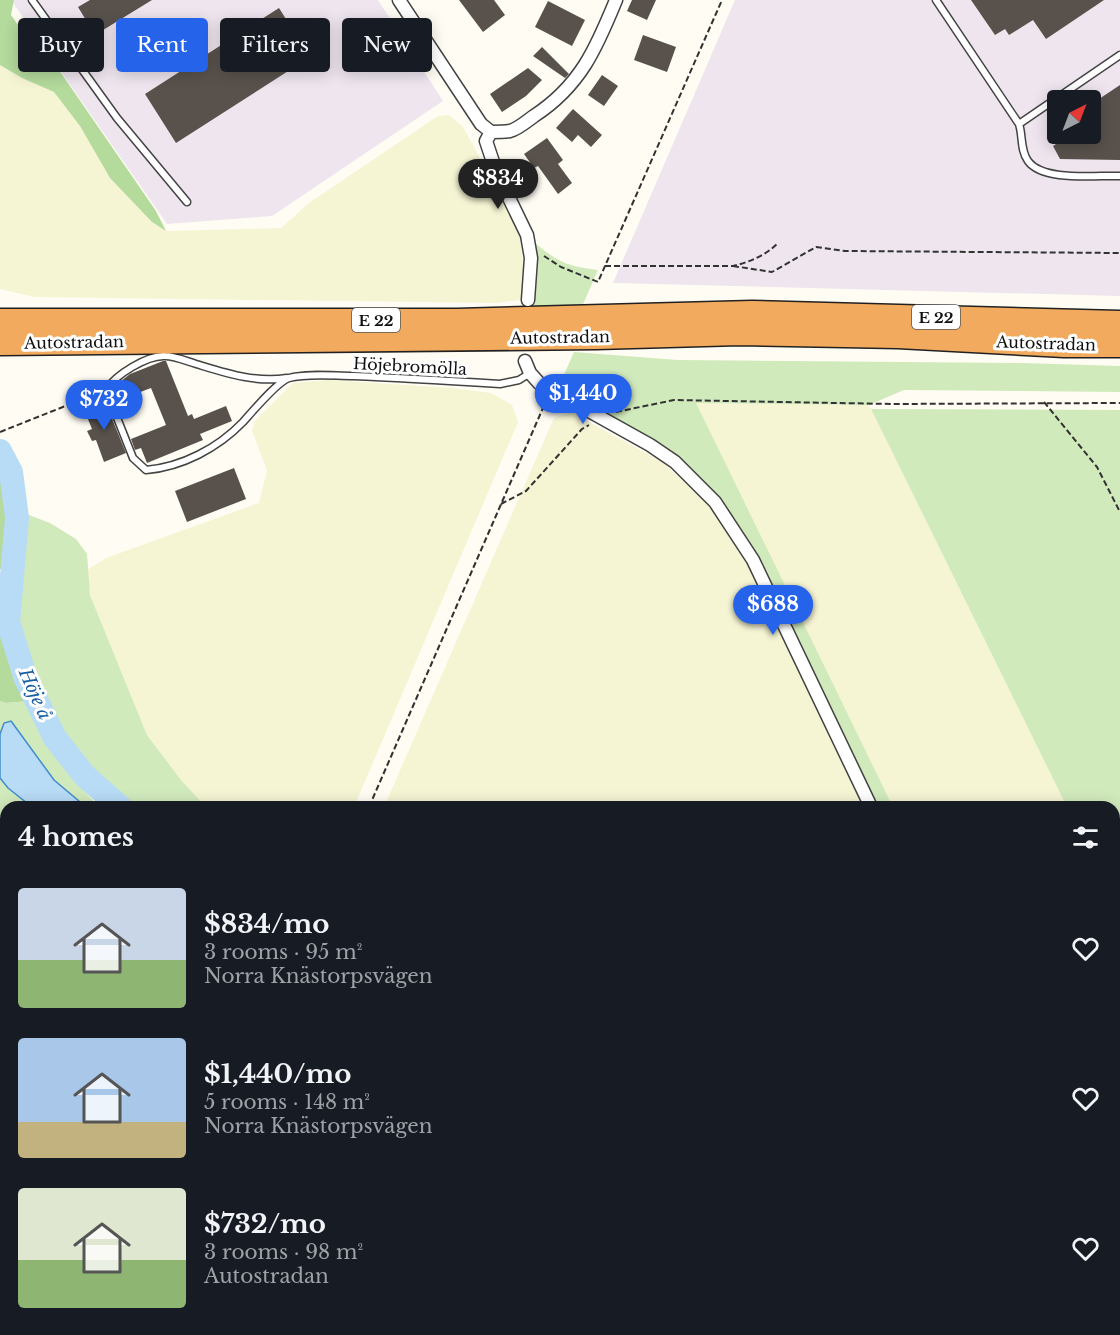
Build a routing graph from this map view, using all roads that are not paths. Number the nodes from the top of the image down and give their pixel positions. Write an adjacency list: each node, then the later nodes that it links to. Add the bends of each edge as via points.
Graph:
1 (32, 0): 9 (lane, via 117,118)
2 (399, 0): 7 (street, via 481,124)
3 (616, 0): 7 (street, via 602,36 567,90 512,131)
4 (936, 0): 6 (lane)
5 (1120, 55): 6 (lane)
6 (1019, 124): 8 (lane, via 1021,145 1038,170 1056,175)
7 (491, 132): 10 (street, via 486,141 496,171 527,235 531,258)
8 (1120, 176)
9 (186, 202)
10 (528, 300)
11 (0, 321): 12 (highway, Autostradan / E 22, via 457,321 752,313)
12 (1120, 323)
13 (0, 343): 14 (highway, Autostradan / E 22, via 740,333)
14 (1064, 345): 15 (highway, Autostradan / E 22); 16 (highway)
15 (1120, 345)
16 (1120, 350)
17 (528, 367): 18 (lane, Höjebromölla, via 519,380 501,384 328,376); 19 (street, via 539,383 675,462 715,502 753,560)
18 (287, 378): 18 (lane, Höjebromölla, via 216,445 185,460 146,470 133,458 106,390 112,380 142,362 163,356 243,378)
19 (868, 801)

